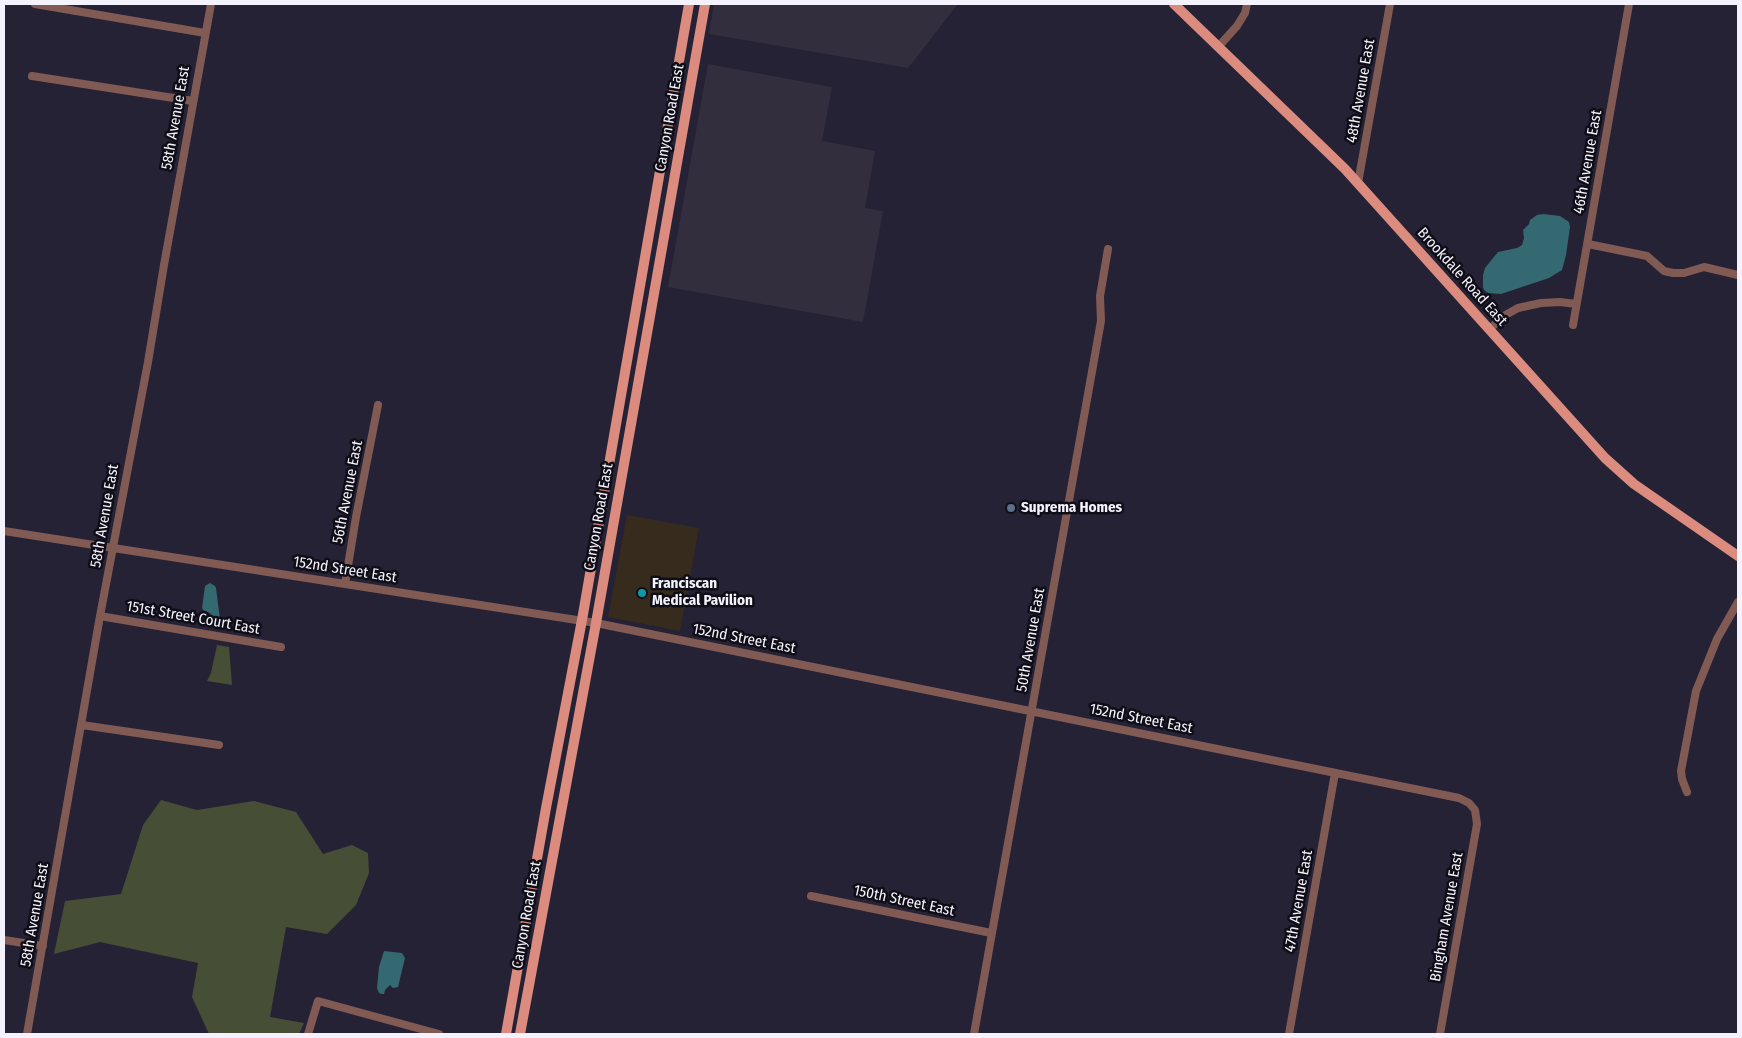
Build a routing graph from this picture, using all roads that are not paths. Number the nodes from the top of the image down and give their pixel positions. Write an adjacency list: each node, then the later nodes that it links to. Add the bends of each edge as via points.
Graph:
1 (35, 4): 9 (street)
2 (211, 4): 9 (street, 58th Avenue East)
3 (689, 4): 27 (main road, Canyon Road East)
4 (705, 4): 28 (main road, Canyon Road East)
5 (1174, 4): 10 (main road, Brookdale Road East)
6 (1247, 4): 10 (street, via 1237,26)
7 (1390, 4): 13 (street, 48th Avenue East)
8 (1629, 4): 14 (street, 46th Avenue East)
9 (205, 33): 12 (street, 58th Avenue East)
10 (1219, 46): 13 (main road, Brookdale Road East)
11 (32, 76): 12 (street)
12 (193, 102): 22 (street, 58th Avenue East)
13 (1358, 183): 19 (main road, Brookdale Road East)
14 (1588, 244): 16 (street, via 1647,256 1664,271 1673,274 1704,268); 17 (street, 46th Avenue East)
15 (1108, 249): 30 (street, 50th Avenue East, via 1100,296 1101,321)
16 (1738, 275)
17 (1576, 304): 18 (street, 46th Avenue East); 19 (street, via 1540,302 1518,308)
18 (1573, 325)
19 (1489, 330): 23 (main road, Brookdale Road East, via 1605,458 1634,484)
20 (378, 405): 24 (street, 56th Avenue East)
21 (4, 531): 22 (street, 152nd Street East)
22 (113, 548): 24 (street, 152nd Street East); 26 (street, 58th Avenue East)
23 (1738, 556)
24 (345, 584): 27 (street, 152nd Street East)
25 (1738, 602): 34 (street, via 1717,640 1696,691 1682,771)
26 (100, 616): 29 (street, 151st Street Court East); 31 (street, 58th Avenue East)
27 (582, 620): 28 (street, 152nd Street East); 40 (main road, Canyon Road East)
28 (596, 622): 30 (street, 152nd Street East); 45 (main road, Canyon Road East)
29 (282, 647)
30 (1032, 711): 33 (street, 152nd Street East); 37 (street, 50th Avenue East)
31 (82, 725): 32 (street); 39 (street, 58th Avenue East)
32 (219, 745)
33 (1336, 773): 35 (street, 152nd Street East, via 1460,798); 47 (street, 47th Avenue East)
34 (1686, 792)
35 (1472, 806): 48 (street, Bingham Avenue East, via 1477,818 1476,833)
36 (811, 896): 37 (street, 150th Street East)
37 (991, 933): 46 (street, 50th Avenue East)
38 (4, 940): 39 (street)
39 (43, 946): 41 (street, 58th Avenue East)
40 (516, 980): 44 (main road, Canyon Road East); 45 (main road, via 521,982)
41 (27, 1034)
42 (308, 1034): 43 (street, via 318,1001)
43 (439, 1034)
44 (506, 1034)
45 (520, 1034)
46 (974, 1034)
47 (1289, 1034)
48 (1440, 1034)

